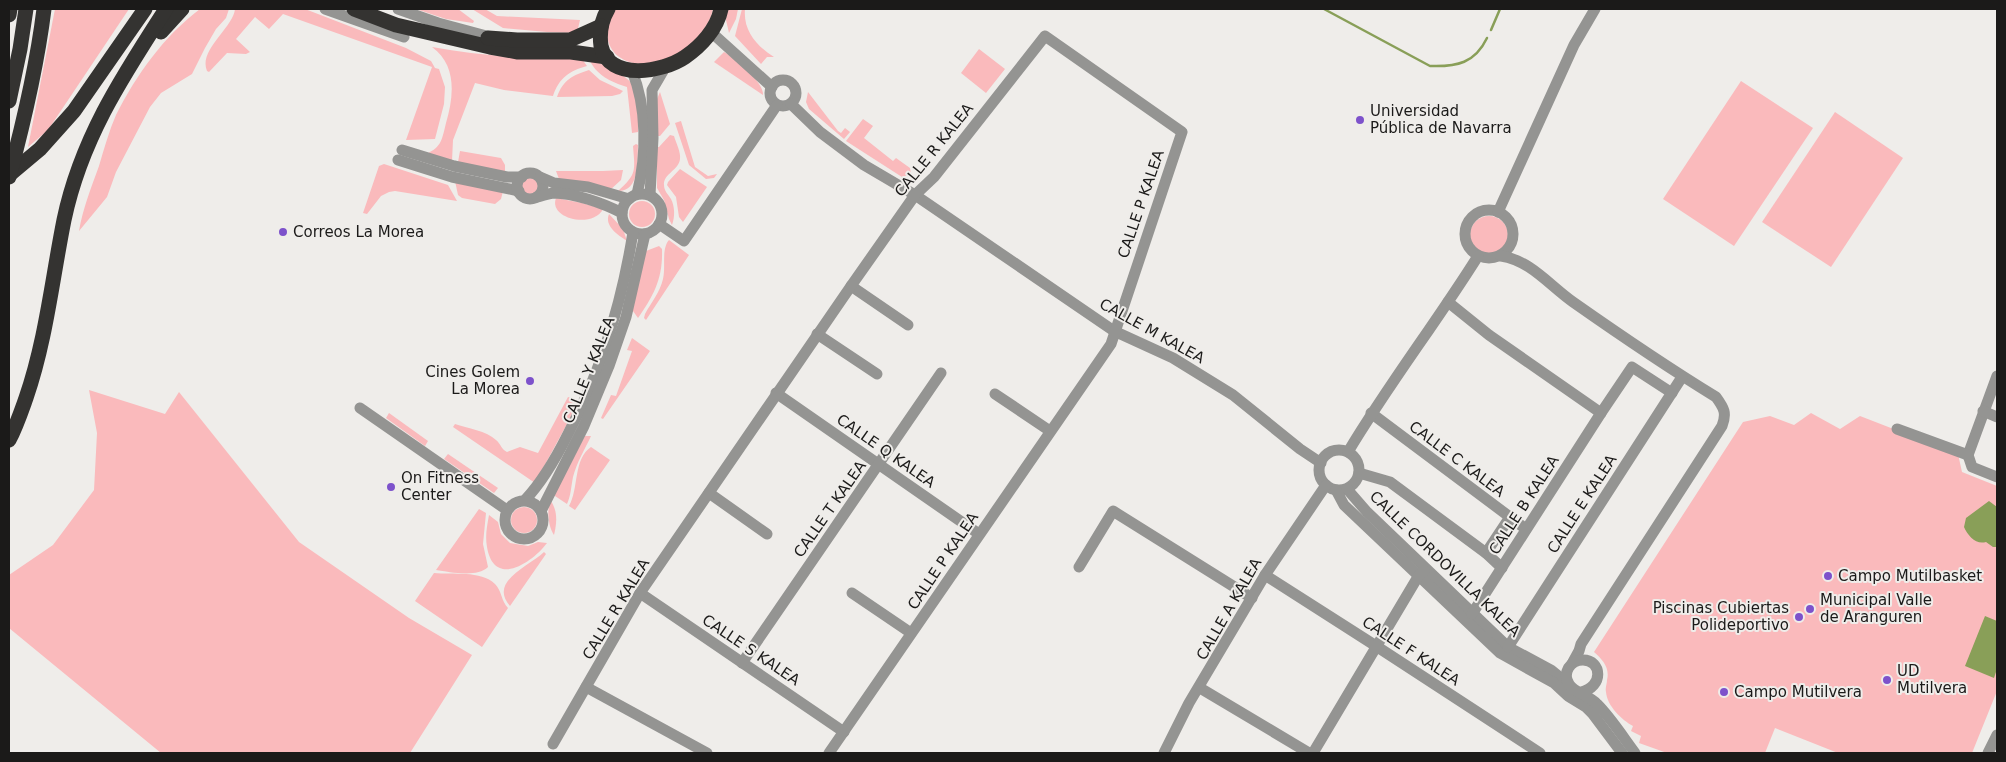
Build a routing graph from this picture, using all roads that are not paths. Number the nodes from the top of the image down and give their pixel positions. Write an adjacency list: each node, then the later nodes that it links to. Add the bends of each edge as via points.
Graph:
1 (10, 9): 14 (highway)
2 (26, 9): 25 (highway)
3 (44, 9): 29 (highway, bridge, via 38,58)
4 (145, 9): 29 (highway, via 74,111 40,149)
5 (166, 9): 28 (highway)
6 (182, 9): 28 (highway, via 166,24 108,115)
7 (325, 9): 18 (street)
8 (354, 9): 20 (highway, via 436,36)
9 (368, 9): 19 (highway, via 435,30)
10 (398, 9): 19 (street)
11 (608, 9): 15 (highway)
12 (721, 9): 16 (highway)
13 (1595, 9): 37 (street, via 1574,45)
14 (9, 15)
15 (600, 26): 19 (highway, via 570,40); 21 (highway, via 602,50)
16 (712, 32): 22 (highway, via 685,57); 24 (street)
17 (1045, 36): 33 (street, CALLE R KALEA, via 934,177); 49 (street, CALLE P KALEA, via 1182,132)
18 (404, 37): 20 (highway, via 490,53)
19 (494, 38)
20 (518, 52): 21 (highway, via 571,52)
21 (606, 57): 23 (highway, via 621,68)
22 (666, 66): 23 (highway); 35 (street, via 652,90)
23 (632, 71): 34 (street, via 640,90 644,124 640,179)
24 (772, 87): 26 (street, via 780,81 793,85 796,97); 27 (street, via 771,98)
25 (9, 101)
26 (791, 104): 27 (street); 33 (street, CALLE M KALEA, via 820,132 864,165)
27 (777, 105): 39 (street, via 684,241)
28 (96, 124): 65 (highway, via 75,178 64,220 37,365)
29 (9, 176)
30 (522, 177): 31 (street, via 532,173); 32 (street); 32 (street, via 400,155 452,177)
31 (540, 177): 34 (street, via 554,183); 36 (street, via 543,188)
32 (519, 191): 36 (street, via 524,197)
33 (915, 195): 46 (street, CALLE R KALEA); 49 (street, CALLE M KALEA)
34 (632, 196): 35 (street); 38 (street)
35 (650, 196): 39 (street, via 660,204 662,218)
36 (537, 197): 38 (street, via 553,193 584,198)
37 (1498, 212): 42 (street, via 1508,219 1513,229); 43 (street, via 1486,210 1468,220 1464,232 1467,247)
38 (622, 213): 40 (street, via 625,224)
39 (659, 224): 41 (street)
40 (633, 232): 41 (street); 74 (street, CALLE Y KALEA, via 617,311 585,398 557,456 537,488)
41 (645, 234): 76 (street, CALLE Y KALEA, via 626,317 609,366 587,420)
42 (1512, 241): 44 (street); 45 (street)
43 (1478, 256): 44 (street, via 1489,259); 47 (street)
44 (1501, 256): 45 (street)
45 (1524, 264): 53 (street, via 1572,302)
46 (850, 286): 48 (street); 50 (street, CALLE R KALEA)
47 (1448, 302): 60 (street); 61 (street, via 1489,335)
48 (908, 325)
49 (1114, 331): 64 (street, CALLE P KALEA, via 1111,344); 68 (street, CALLE M KALEA, via 1172,358 1233,395 1300,450)
50 (817, 334): 52 (street); 55 (street, CALLE R KALEA)
51 (940, 373): 69 (street, CALLE T KALEA)
52 (877, 374)
53 (1682, 376): 56 (street, CALLE E KALEA); 90 (street, via 1716,398 1724,408 1725,418)
54 (1997, 376): 59 (street)
55 (776, 393): 69 (street, CALLE Q KALEA); 73 (street, CALLE R KALEA)
56 (1672, 393): 61 (street, CALLE B KALEA, via 1632,367); 93 (street, CALLE E KALEA)
57 (995, 394): 64 (street)
58 (360, 408): 75 (street)
59 (1983, 411): 62 (street); 67 (street)
60 (1371, 413): 66 (street); 77 (street, CALLE C KALEA)
61 (1601, 413): 78 (street, CALLE B KALEA)
62 (1997, 417)
63 (1897, 429): 67 (street)
64 (1050, 431): 80 (street, CALLE P KALEA)
65 (9, 440)
66 (1348, 452): 68 (street, via 1329,453); 70 (street, via 1359,464)
67 (1968, 457): 71 (street, via 1972,466)
68 (1321, 463): 72 (street, via 1320,475)
69 (879, 464): 80 (street, CALLE Q KALEA); 95 (street, CALLE T KALEA)
70 (1360, 473): 72 (street, via 1353,485); 81 (street, via 1390,482)
71 (1997, 477)
72 (1336, 488): 84 (street, CALLE CORDOVILLA KALEA, via 1367,512); 85 (street, CALLE A KALEA)
73 (709, 493): 79 (street); 86 (street, CALLE R KALEA)
74 (525, 500): 75 (street); 76 (street)
75 (507, 510): 76 (street, via 505,517 509,532 520,538 529,538 540,530)
76 (541, 511)
77 (1510, 517): 78 (street, CALLE C KALEA); 81 (street)
78 (1526, 529): 83 (street, CALLE B KALEA)
79 (767, 534)
80 (979, 534): 91 (street, CALLE P KALEA)
81 (1486, 553): 83 (street)
82 (1079, 567): 88 (street, via 1113,511)
83 (1502, 568): 89 (street, CALLE B KALEA)
84 (1422, 572): 89 (street, CALLE CORDOVILLA KALEA); 92 (street); 113 (street, via 1500,653 1554,683 1592,713)
85 (1265, 575): 88 (street, CALLE A KALEA); 92 (street, CALLE F KALEA)
86 (640, 593): 95 (street, CALLE S KALEA); 100 (street, CALLE R KALEA)
87 (852, 593): 91 (street, CALLE P KALEA)
88 (1252, 598): 101 (street, CALLE A KALEA)
89 (1472, 614): 93 (street, CALLE CORDOVILLA KALEA)
90 (1589, 631): 94 (street, via 1585,642); 96 (street)
91 (911, 633): 104 (street, CALLE P KALEA)
92 (1376, 646): 111 (street); 112 (street, CALLE F KALEA)
93 (1508, 647): 97 (street, CALLE CORDOVILLA KALEA)
94 (1588, 661): 96 (street); 99 (street, via 1597,671)
95 (742, 662): 104 (street, CALLE S KALEA)
96 (1571, 665): 97 (street); 98 (street, via 1566,674)
97 (1551, 670): 98 (street, CALLE CORDOVILLA KALEA)
98 (1567, 683): 102 (street)
99 (1594, 686): 102 (street); 103 (street)
100 (586, 687): 106 (street, CALLE R KALEA); 107 (street)
101 (1200, 688): 109 (street, CALLE A KALEA); 110 (street)
102 (1581, 692): 103 (street)
103 (1598, 704): 114 (street)
104 (844, 732): 108 (street, CALLE P KALEA)
105 (1997, 735): 115 (street)
106 (553, 744)
107 (707, 753)
108 (829, 753)
109 (1164, 753)
110 (1309, 753)
111 (1313, 753)
112 (1540, 753)
113 (1622, 753)
114 (1635, 753)
115 (1988, 753)

